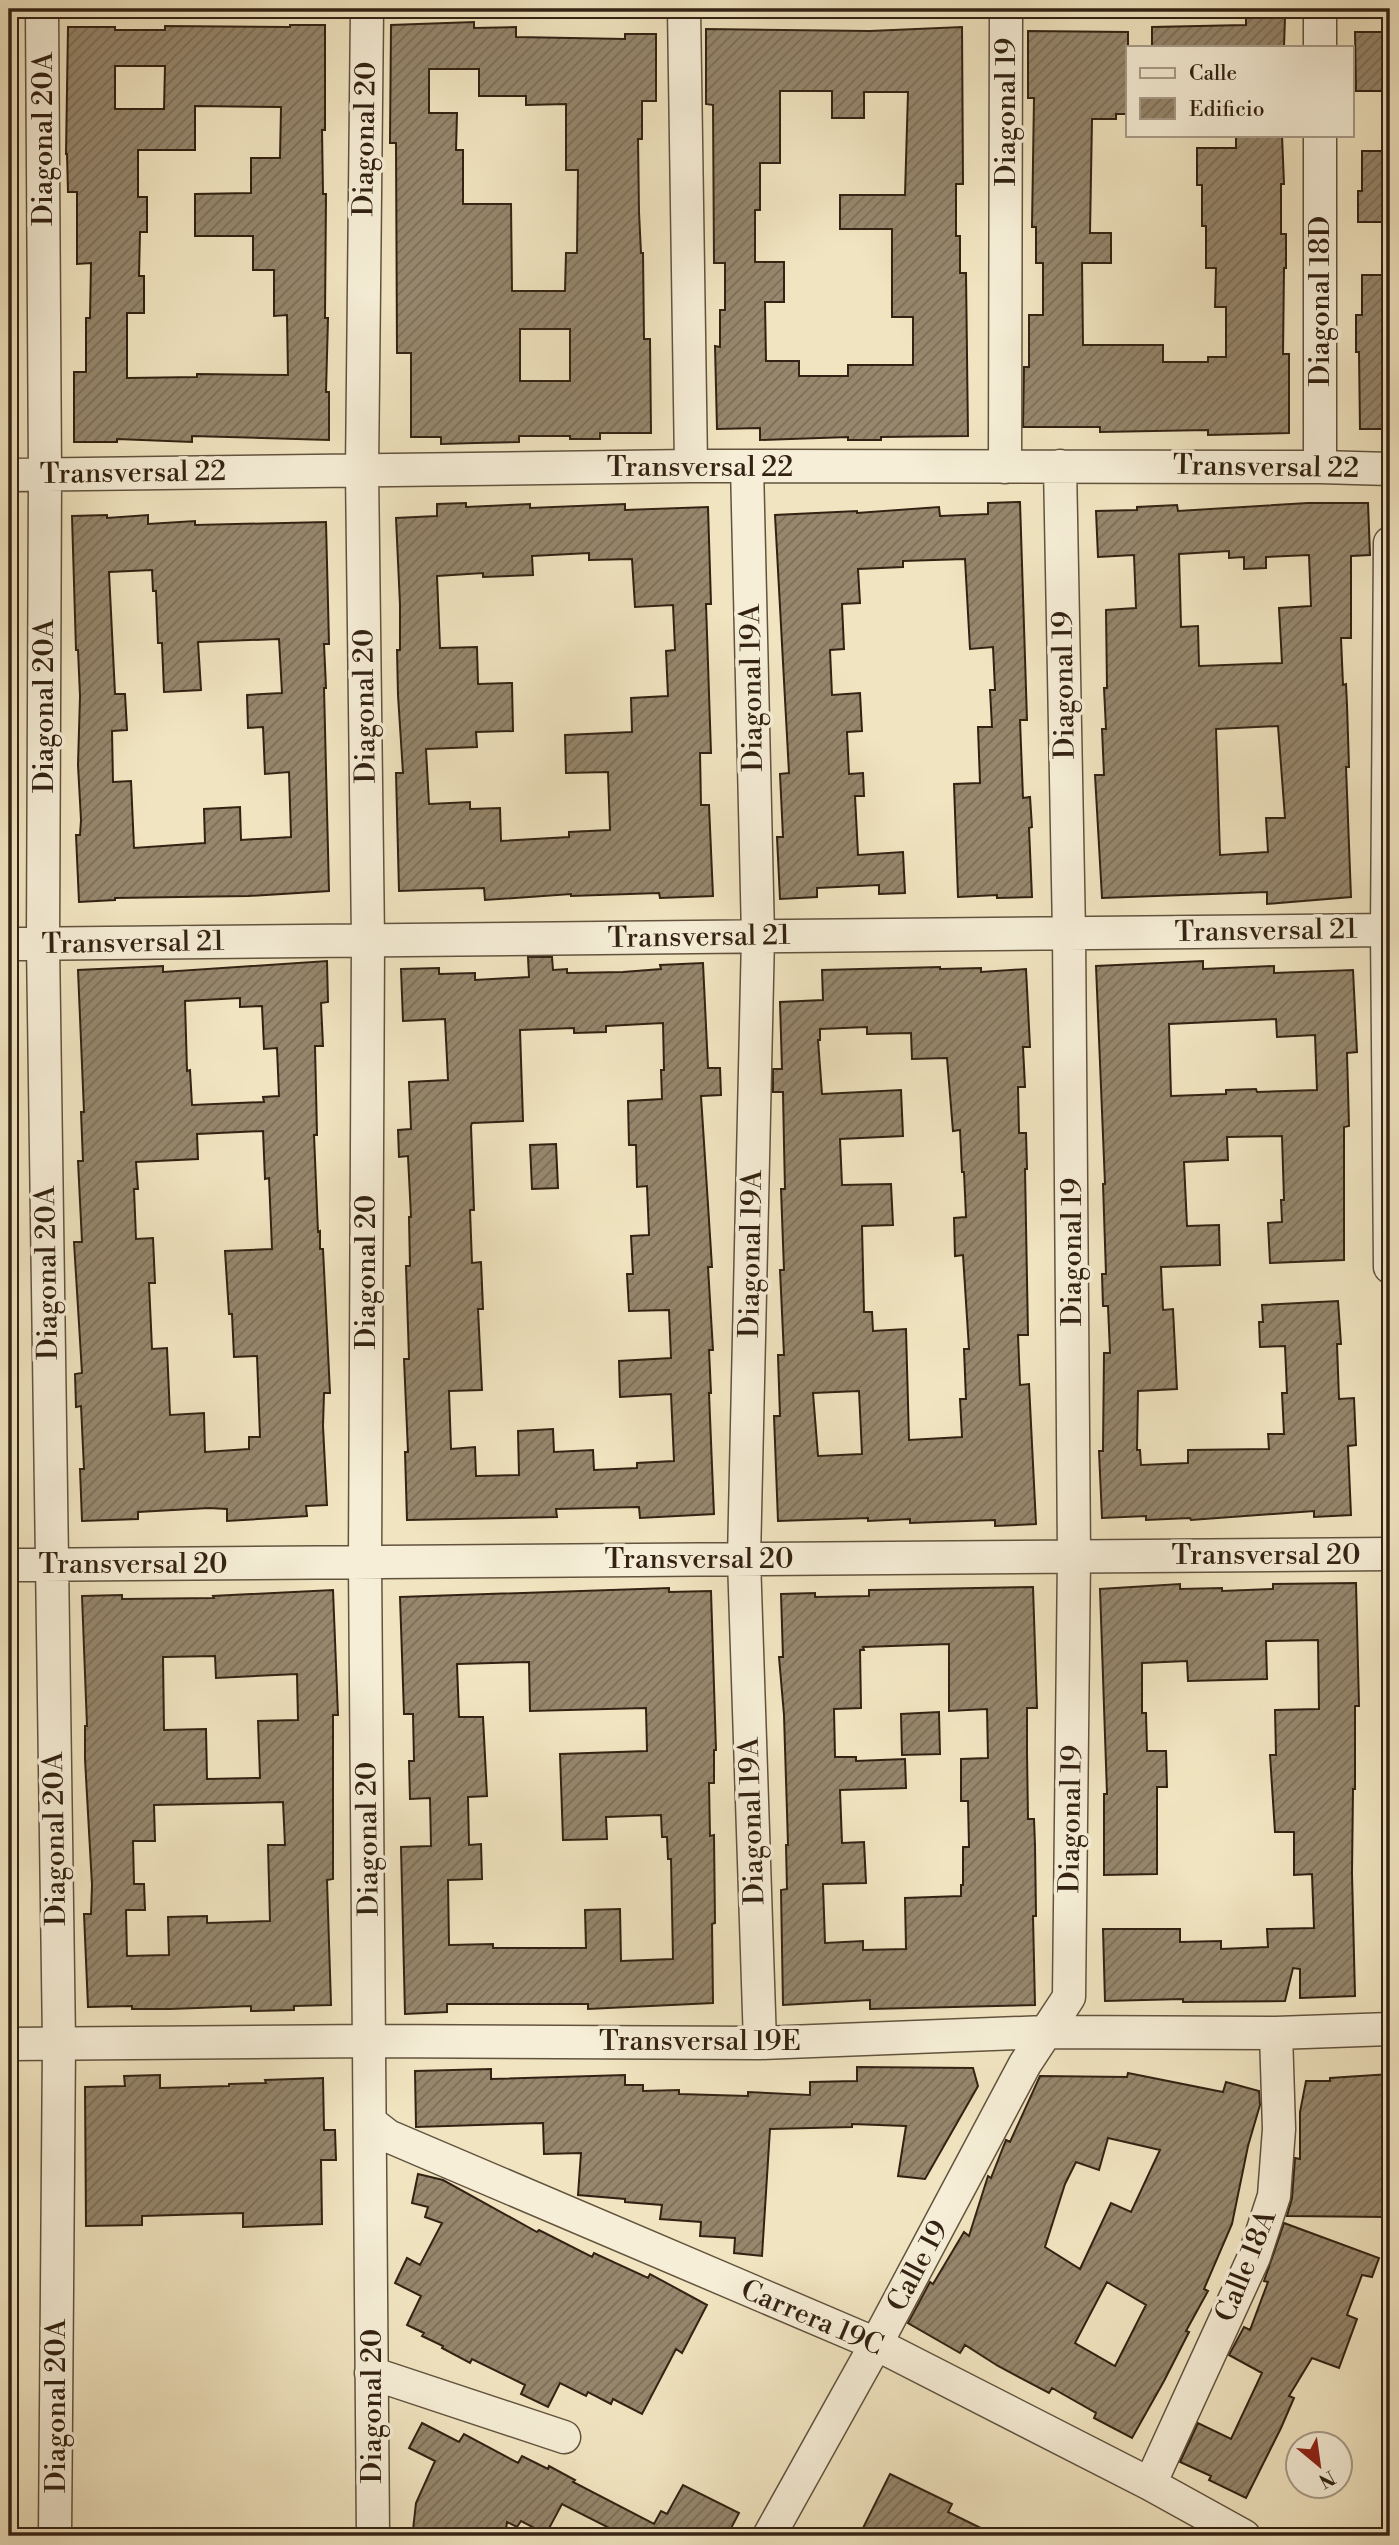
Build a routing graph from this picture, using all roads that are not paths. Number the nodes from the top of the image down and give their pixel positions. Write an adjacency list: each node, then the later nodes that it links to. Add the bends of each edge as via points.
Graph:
1 (42, 9): 15 (street, Diagonal 20A)
2 (367, 9): 14 (street, Diagonal 20)
3 (684, 9): 8 (street)
4 (1006, 9): 11 (street, Diagonal 19)
5 (1320, 9): 6 (street)
6 (1320, 46)
7 (1320, 136): 12 (street, Diagonal 18D)
8 (691, 466): 9 (street, Transversal 22); 14 (street, Transversal 22)
9 (747, 466): 11 (street, Transversal 22); 20 (street, Diagonal 19A)
10 (1060, 466): 11 (street, Transversal 22); 12 (street, Transversal 22); 19 (street, Diagonal 19)
11 (1005, 467)
12 (1320, 467): 13 (street, Transversal 22)
13 (1390, 469)
14 (362, 471): 15 (street, Transversal 22); 21 (street, Diagonal 20)
15 (45, 474): 16 (street, Transversal 22); 23 (street, Diagonal 20A)
16 (9, 475)
17 (1390, 543): 18 (street)
18 (1389, 930): 19 (street, Transversal 21); 24 (street)
19 (1069, 933): 20 (street, Transversal 21); 26 (street, Diagonal 19)
20 (758, 936): 21 (street, Transversal 21); 27 (street, Diagonal 19A)
21 (368, 940): 23 (street, Transversal 21); 28 (street, Diagonal 20)
22 (9, 944): 23 (street, Transversal 21)
23 (43, 944): 30 (street, Diagonal 20A)
24 (1390, 1267)
25 (1390, 1554): 26 (street, Transversal 20)
26 (1074, 1556): 27 (street, Transversal 20); 32 (street, Diagonal 19, via 1069,1997)
27 (744, 1559): 28 (street, Transversal 20); 36 (street, Diagonal 19A)
28 (365, 1562): 30 (street, Transversal 20); 34 (street, Diagonal 20)
29 (9, 1565): 30 (street, Transversal 20)
30 (51, 1565): 35 (street, Diagonal 20A)
31 (1390, 2029): 33 (street, Transversal 19E)
32 (1046, 2032): 33 (street, Transversal 19E); 36 (street, Transversal 19E); 39 (street, Calle 19)
33 (1276, 2034): 42 (street, Calle 18A, via 1279,2129 1274,2196 1254,2257)
34 (370, 2041): 35 (street, Transversal 19E); 36 (street, Transversal 19E); 38 (street, Diagonal 20)
35 (59, 2042): 37 (street, Transversal 19E); 43 (street, Diagonal 20A)
36 (760, 2043)
37 (9, 2044)
38 (370, 2122): 39 (street, Carrera 19C, via 387,2137); 40 (street, Diagonal 20)
39 (876, 2344): 42 (street, Carrera 19C); 45 (street, Calle 19)
40 (372, 2373): 41 (street); 44 (street, Diagonal 20)
41 (564, 2437)
42 (1150, 2484): 46 (street, Carrera 19C)
43 (55, 2536)
44 (373, 2536)
45 (769, 2536)
46 (1244, 2536)

